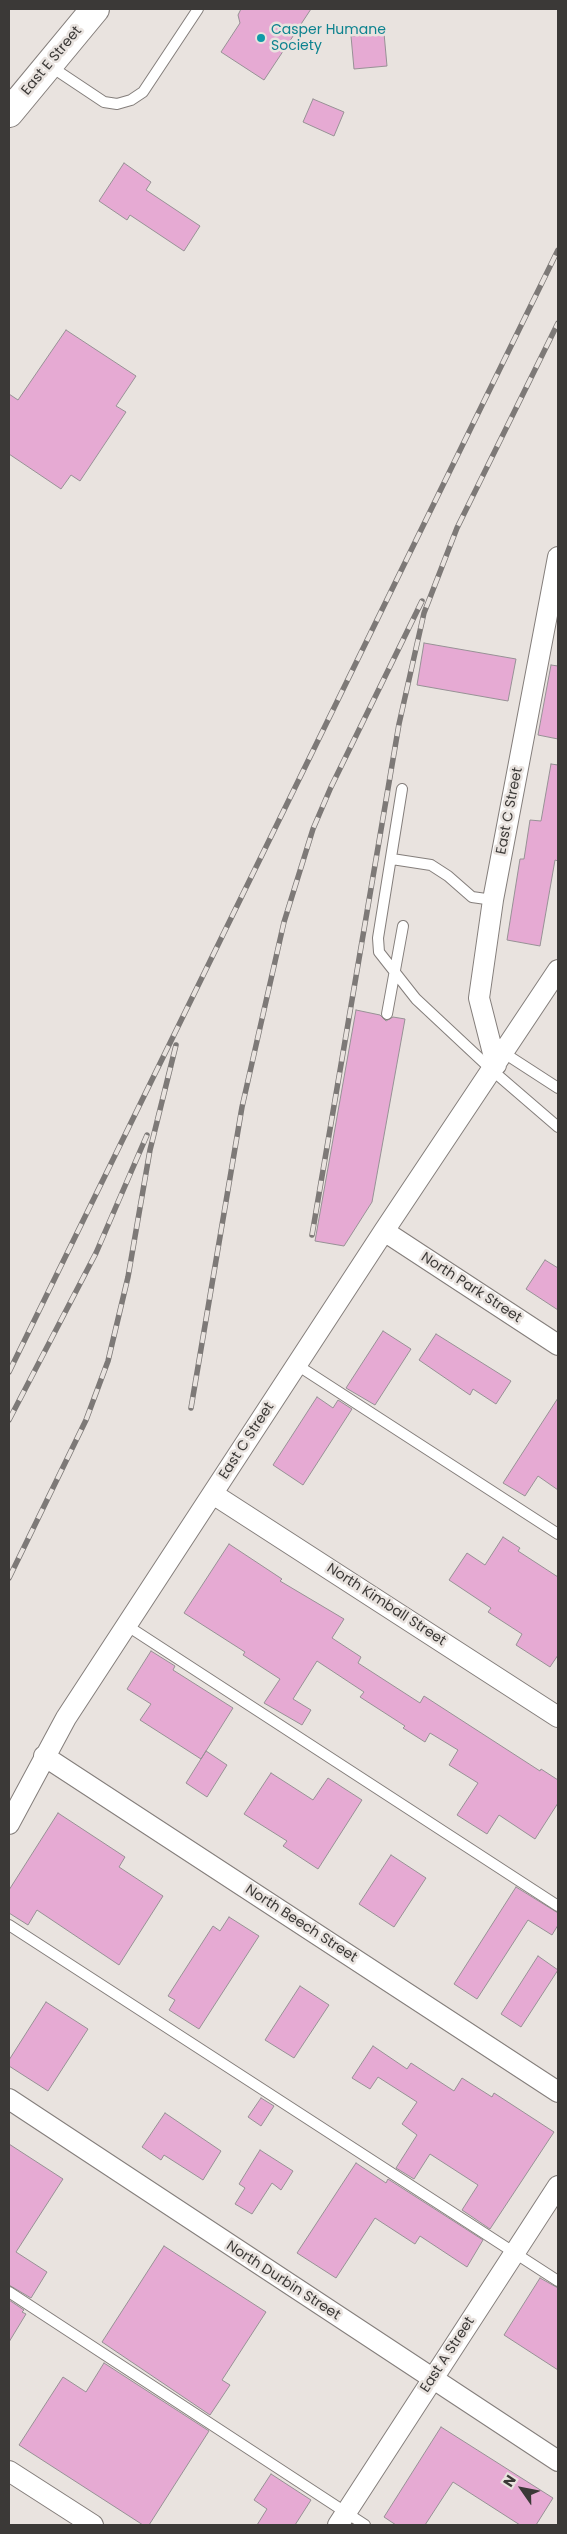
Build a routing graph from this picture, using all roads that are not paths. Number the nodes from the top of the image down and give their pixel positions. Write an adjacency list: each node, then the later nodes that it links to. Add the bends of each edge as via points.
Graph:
1 (95, 9): 3 (main road, East E Street)
2 (198, 9): 3 (lane, via 143,92 132,100 117,104 104,102)
3 (49, 66): 4 (main road, East E Street)
4 (12, 109)
5 (558, 557): 8 (street, East C Street)
6 (402, 789): 7 (lane)
7 (392, 859): 8 (lane, via 431,865 472,897); 11 (lane, via 378,938 379,952)
8 (493, 900): 13 (street, East C Street, via 479,998)
9 (403, 926): 11 (lane)
10 (558, 971): 13 (street, East C Street)
11 (395, 973): 12 (lane); 13 (lane, via 416,999)
12 (387, 1014)
13 (498, 1063): 14 (lane); 15 (lane); 16 (street, East C Street)
14 (558, 1088)
15 (558, 1127)
16 (384, 1231): 17 (street, North Park Street); 18 (street, East C Street)
17 (558, 1344)
18 (297, 1365): 19 (street, East C Street); 20 (lane)
19 (213, 1494): 21 (street, East C Street); 22 (street, North Kimball Street)
20 (558, 1534)
21 (126, 1625): 23 (street, East C Street); 25 (lane)
22 (558, 1717)
23 (44, 1756): 24 (street, East C Street); 27 (street, North Beech Street)
24 (9, 1824)
25 (558, 1906)
26 (9, 1925): 30 (lane)
27 (558, 2092)
28 (9, 2100): 33 (street, North Durbin Street)
29 (558, 2186): 30 (street, East A Street)
30 (514, 2251): 31 (lane); 33 (street, East A Street)
31 (558, 2281)
32 (9, 2292): 36 (lane)
33 (432, 2379): 34 (street, North Durbin Street); 36 (street, East A Street)
34 (558, 2461)
35 (9, 2470): 37 (street)
36 (342, 2519): 38 (lane)
37 (93, 2525)
38 (365, 2525)

